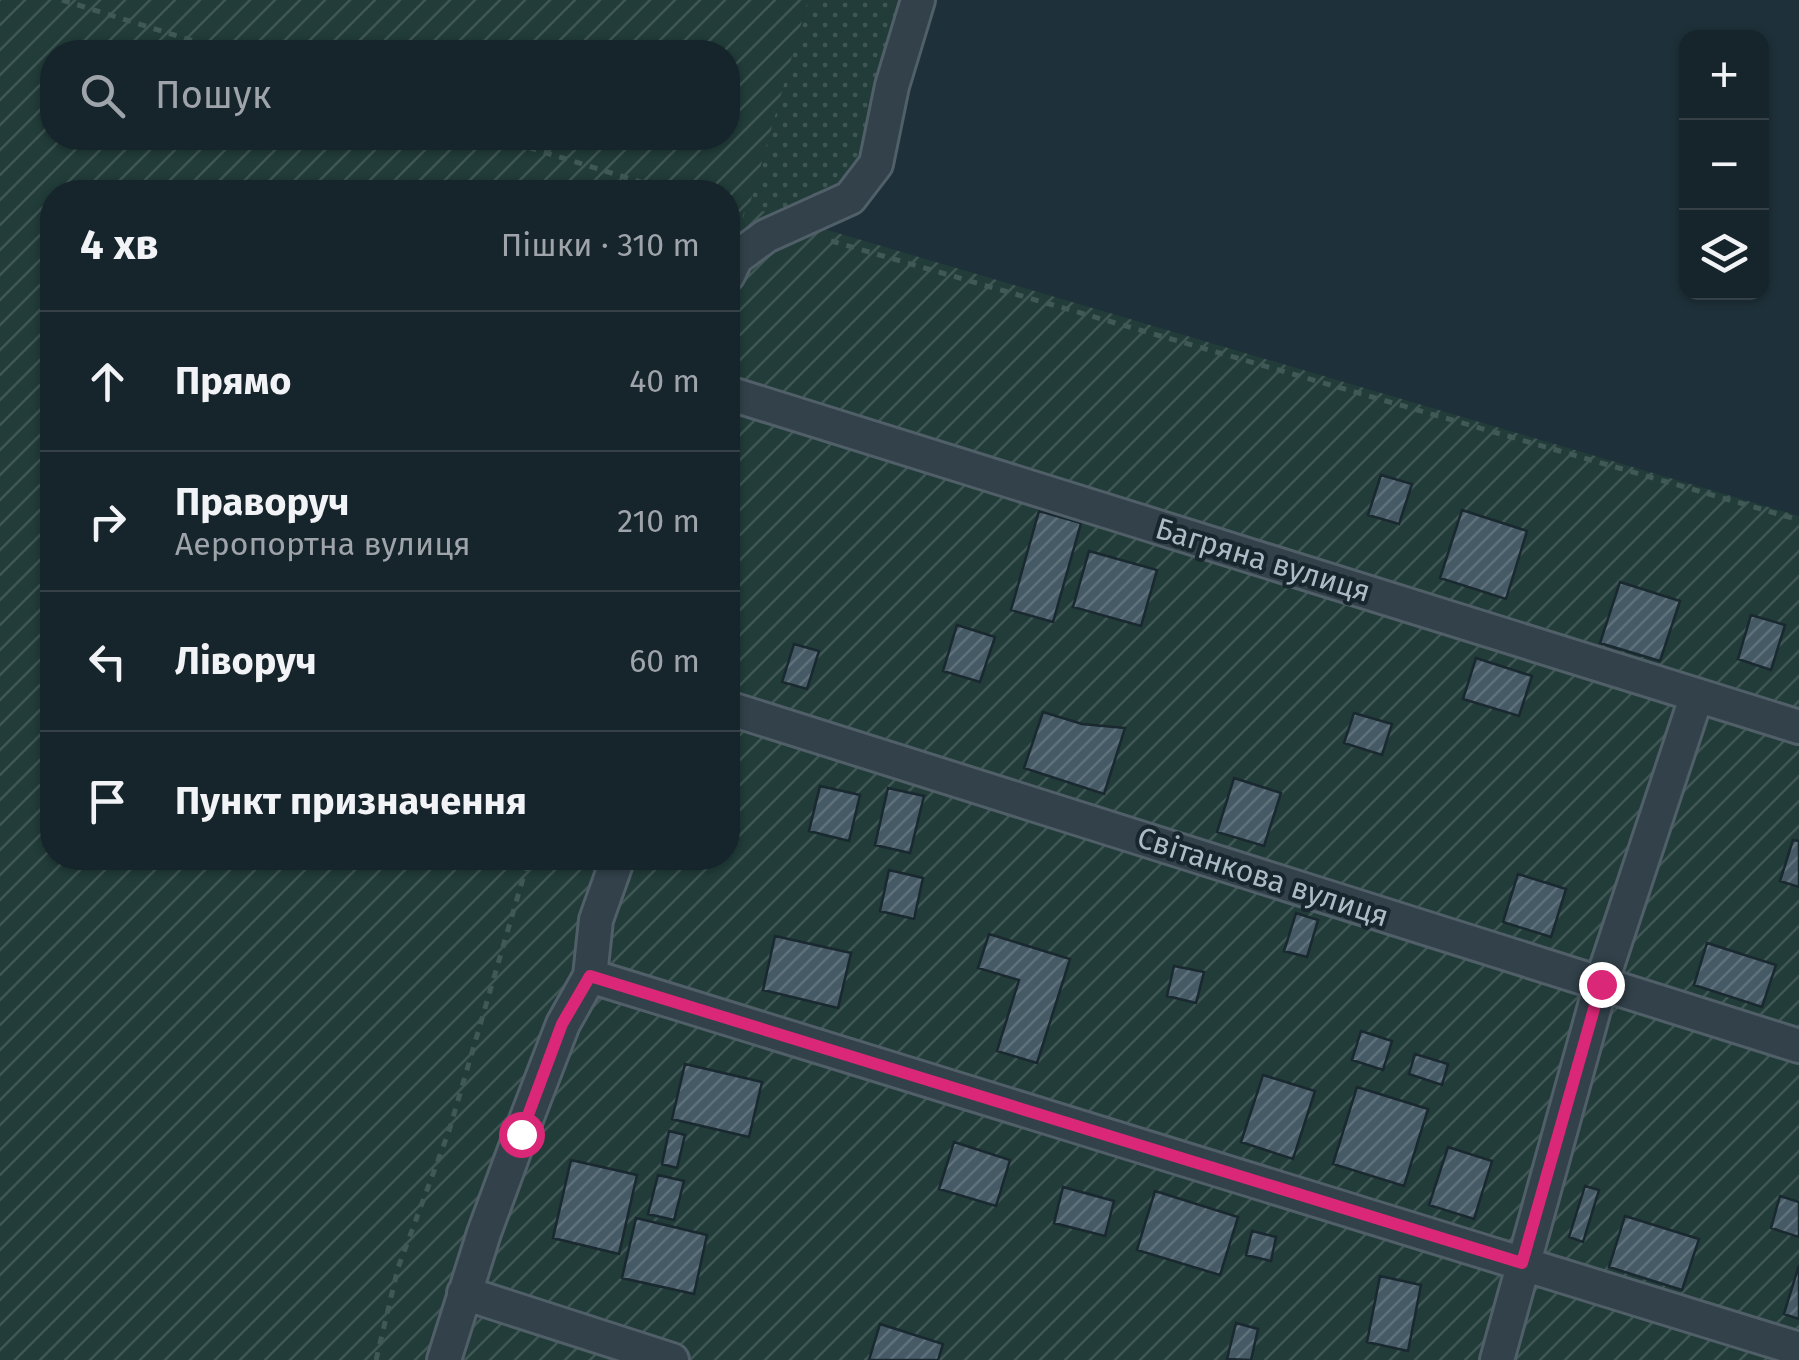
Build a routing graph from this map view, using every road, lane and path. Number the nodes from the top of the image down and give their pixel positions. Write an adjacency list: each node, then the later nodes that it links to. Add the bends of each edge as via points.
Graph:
1 (62, 0): 3 (path)
2 (918, 0): 7 (street, via 876,164 850,198)
3 (190, 40)
4 (537, 150): 5 (path)
5 (634, 180)
6 (740, 214): 7 (path)
7 (786, 228): 8 (street); 10 (path)
8 (740, 255)
9 (740, 396): 11 (street, Багряна вулиця)
10 (1799, 520)
11 (1696, 695): 13 (street, Багряна вулиця); 17 (street)
12 (740, 712): 17 (street, Світанкова вулиця)
13 (1799, 727)
14 (525, 870): 22 (path, via 449,1131 398,1268)
15 (614, 870): 16 (street, via 596,920)
16 (590, 976): 19 (street); 20 (street, via 562,1024)
17 (1601, 984): 18 (street, Світанкова вулиця); 19 (street)
18 (1799, 1046)
19 (1522, 1263): 21 (street); 25 (street)
20 (464, 1293): 23 (street); 24 (street)
21 (1799, 1349)
22 (376, 1360)
23 (444, 1360)
24 (672, 1360)
25 (1496, 1360)

